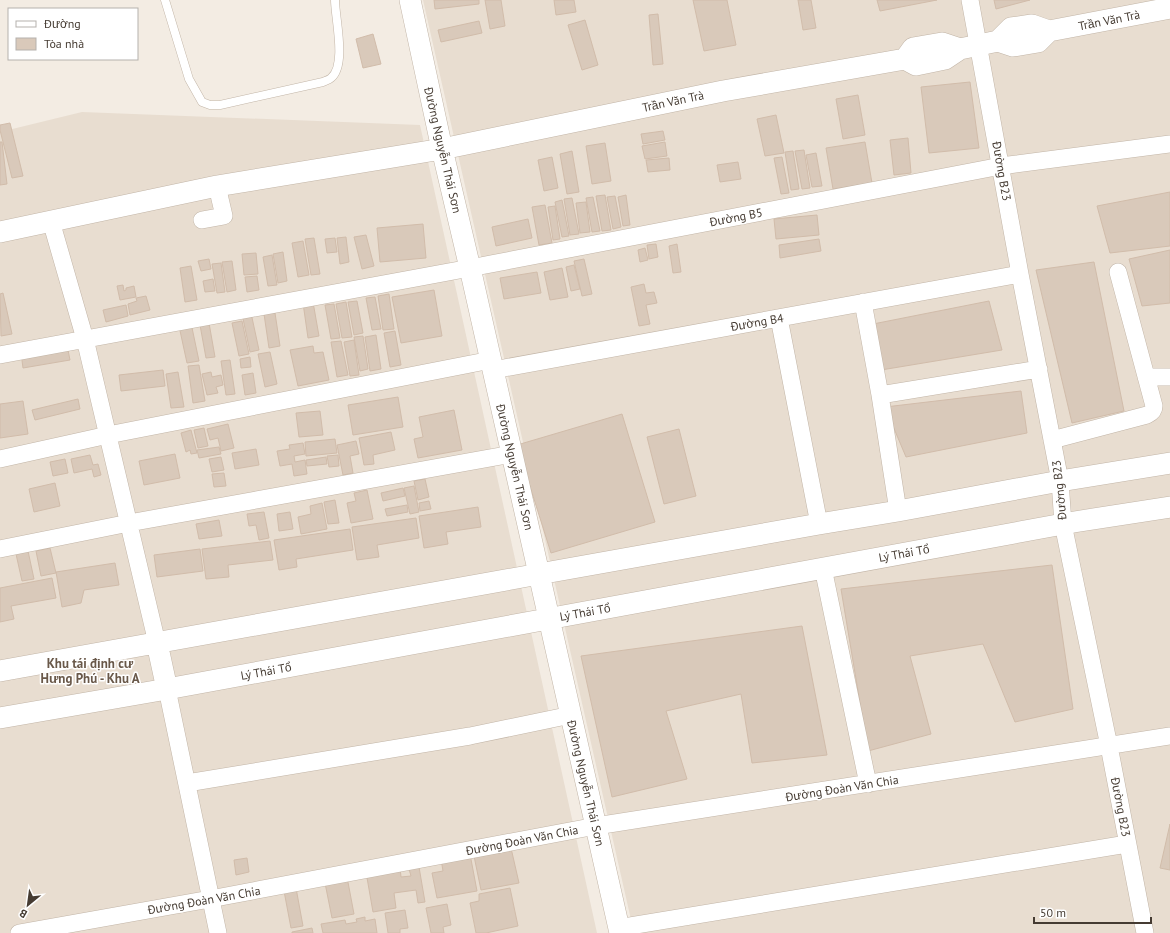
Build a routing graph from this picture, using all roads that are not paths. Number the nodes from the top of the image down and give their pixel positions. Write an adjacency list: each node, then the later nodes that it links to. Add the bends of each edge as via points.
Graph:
1 (164, 0): 2 (lane, via 189,79 202,102 210,105 220,105 332,78 338,67 340,52)
2 (334, 0)
3 (410, 0): 8 (street, Đường Nguyễn Thái Sơn)
4 (970, 0): 6 (street, Đường B23)
5 (1170, 8): 6 (street, Trần Văn Trà, via 1049,31 1038,42 1013,46 998,41)
6 (969, 47): 8 (street, Trần Văn Trà, via 945,59 916,65 906,59 723,91); 9 (street, Đường B23)
7 (1170, 144): 9 (street, Đường B5)
8 (442, 149): 10 (street, Trần Văn Trà); 14 (street, Đường Nguyễn Thái Sơn)
9 (1001, 166): 14 (street, Đường B5); 16 (street, Đường B23)
10 (217, 186): 11 (street, via 224,216); 12 (street, Trần Văn Trà)
11 (202, 220)
12 (51, 221): 13 (street, Trần Văn Trà); 19 (street)
13 (0, 232)
14 (470, 268): 19 (street, Đường B5); 21 (street, Đường Nguyễn Thái Sơn)
15 (1118, 272): 24 (street)
16 (1020, 274): 17 (street, Đường B4); 22 (street, Đường B23)
17 (863, 302): 18 (street, Đường B4); 25 (street)
18 (779, 318): 21 (street, Đường B4); 35 (street)
19 (85, 339): 20 (street, Đường B5); 26 (street)
20 (0, 355)
21 (492, 365): 26 (street, Đường B4); 28 (street, Đường Nguyễn Thái Sơn)
22 (1039, 369): 25 (street); 27 (street, Đường B23)
23 (1170, 377): 24 (street)
24 (1146, 378): 27 (street, via 1154,406 1152,413)
25 (880, 395): 33 (street)
26 (108, 435): 29 (street, Đường B4); 34 (street)
27 (1052, 440): 31 (street, Đường B23)
28 (512, 454): 34 (street); 39 (street, Đường Nguyễn Thái Sơn)
29 (0, 459)
30 (1170, 463): 31 (street)
31 (1060, 481): 33 (street); 36 (street, Đường B23)
32 (1170, 507): 36 (street, Lý Thái Tổ)
33 (898, 511): 35 (street)
34 (129, 523): 37 (street); 41 (street)
35 (819, 524): 39 (street)
36 (1063, 524): 38 (street, Lý Thái Tổ); 47 (street, Đường B23)
37 (0, 550)
38 (823, 568): 40 (street, Lý Thái Tổ); 49 (street)
39 (539, 574): 40 (street, Đường Nguyễn Thái Sơn); 41 (street)
40 (549, 619): 43 (street, Lý Thái Tổ); 44 (street, Đường Nguyễn Thái Sơn)
41 (157, 643): 42 (street); 43 (street)
42 (0, 671)
43 (167, 689): 45 (street, Lý Thái Tổ); 48 (street)
44 (571, 715): 48 (street, via 470,736); 50 (street, Đường Nguyễn Thái Sơn)
45 (0, 718)
46 (1170, 736): 47 (street, Đường Đoàn Văn Chia)
47 (1109, 746): 49 (street, Đường Đoàn Văn Chia); 51 (street, Đường B23)
48 (186, 783): 52 (street)
49 (868, 784): 50 (street, Đường Đoàn Văn Chia)
50 (596, 826): 52 (street, Đường Đoàn Văn Chia); 53 (street, Đường Nguyễn Thái Sơn)
51 (1128, 844): 53 (street); 56 (street, Đường B23)
52 (210, 899): 54 (street, Đường Đoàn Văn Chia); 55 (street)
53 (619, 931)
54 (19, 933)
55 (218, 933)
56 (1145, 933)

